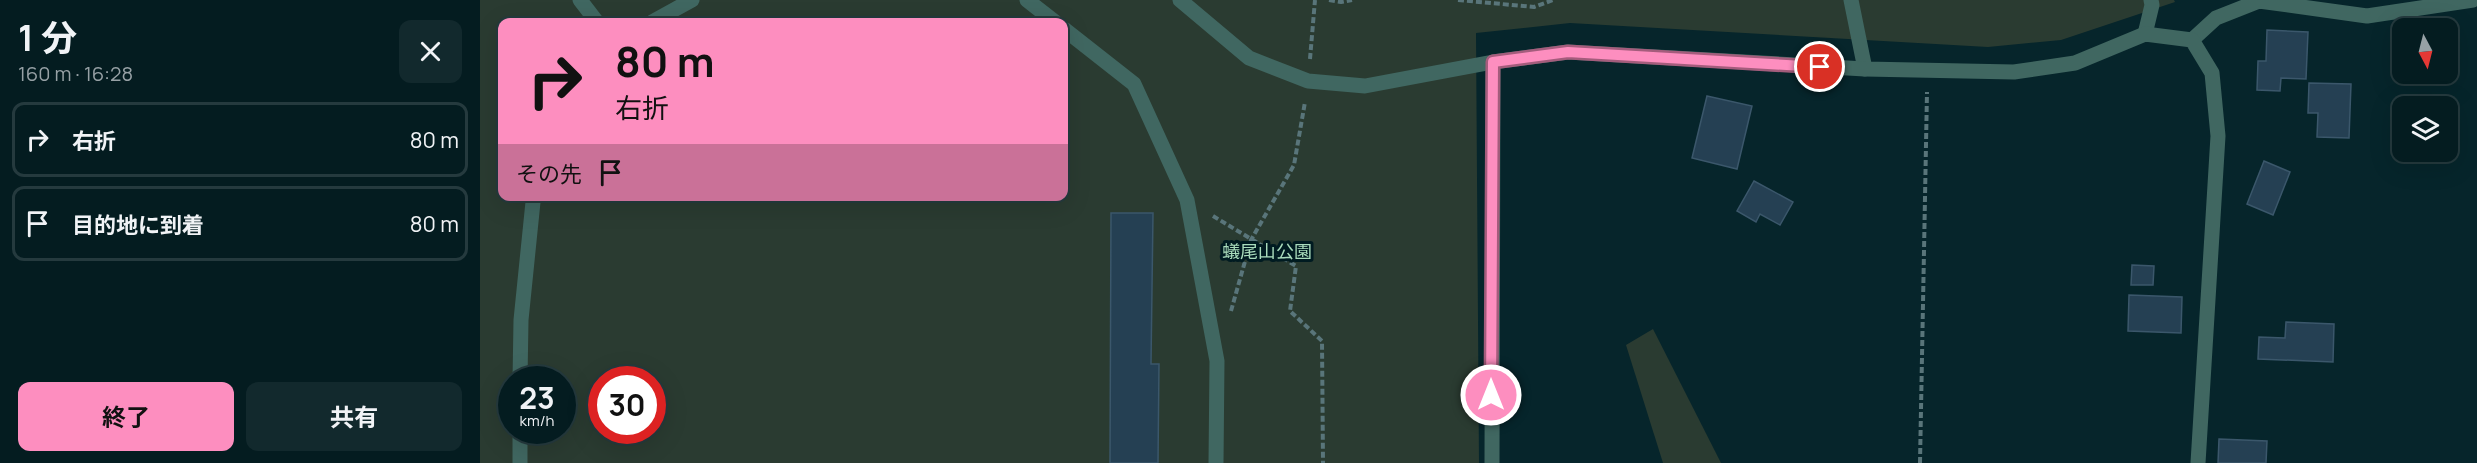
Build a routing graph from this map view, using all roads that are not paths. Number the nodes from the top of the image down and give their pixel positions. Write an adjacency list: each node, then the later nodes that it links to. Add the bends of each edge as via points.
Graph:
1 (580, 0): 8 (street)
2 (692, 0): 9 (street)
3 (1027, 0): 10 (street)
4 (1180, 0): 14 (street, via 1249,58 1308,81 1365,86)
5 (1851, 0): 15 (street)
6 (2151, 0): 12 (street)
7 (2473, 0): 13 (street, via 2367,16 2259,1 2216,18)
8 (594, 18)
9 (659, 18)
10 (1050, 18)
11 (1068, 32): 20 (street, via 1134,84 1187,200 1217,361)
12 (2145, 34): 13 (street); 15 (street, via 2075,63 2014,72)
13 (2192, 40): 22 (street, via 2212,73 2218,136)
14 (1493, 62): 15 (street, via 1568,52); 21 (street)
15 (1865, 69)
16 (533, 201): 17 (street)
17 (520, 366)
18 (520, 444): 19 (street)
19 (520, 463)
20 (1216, 463)
21 (1492, 463)
22 (2198, 463)

